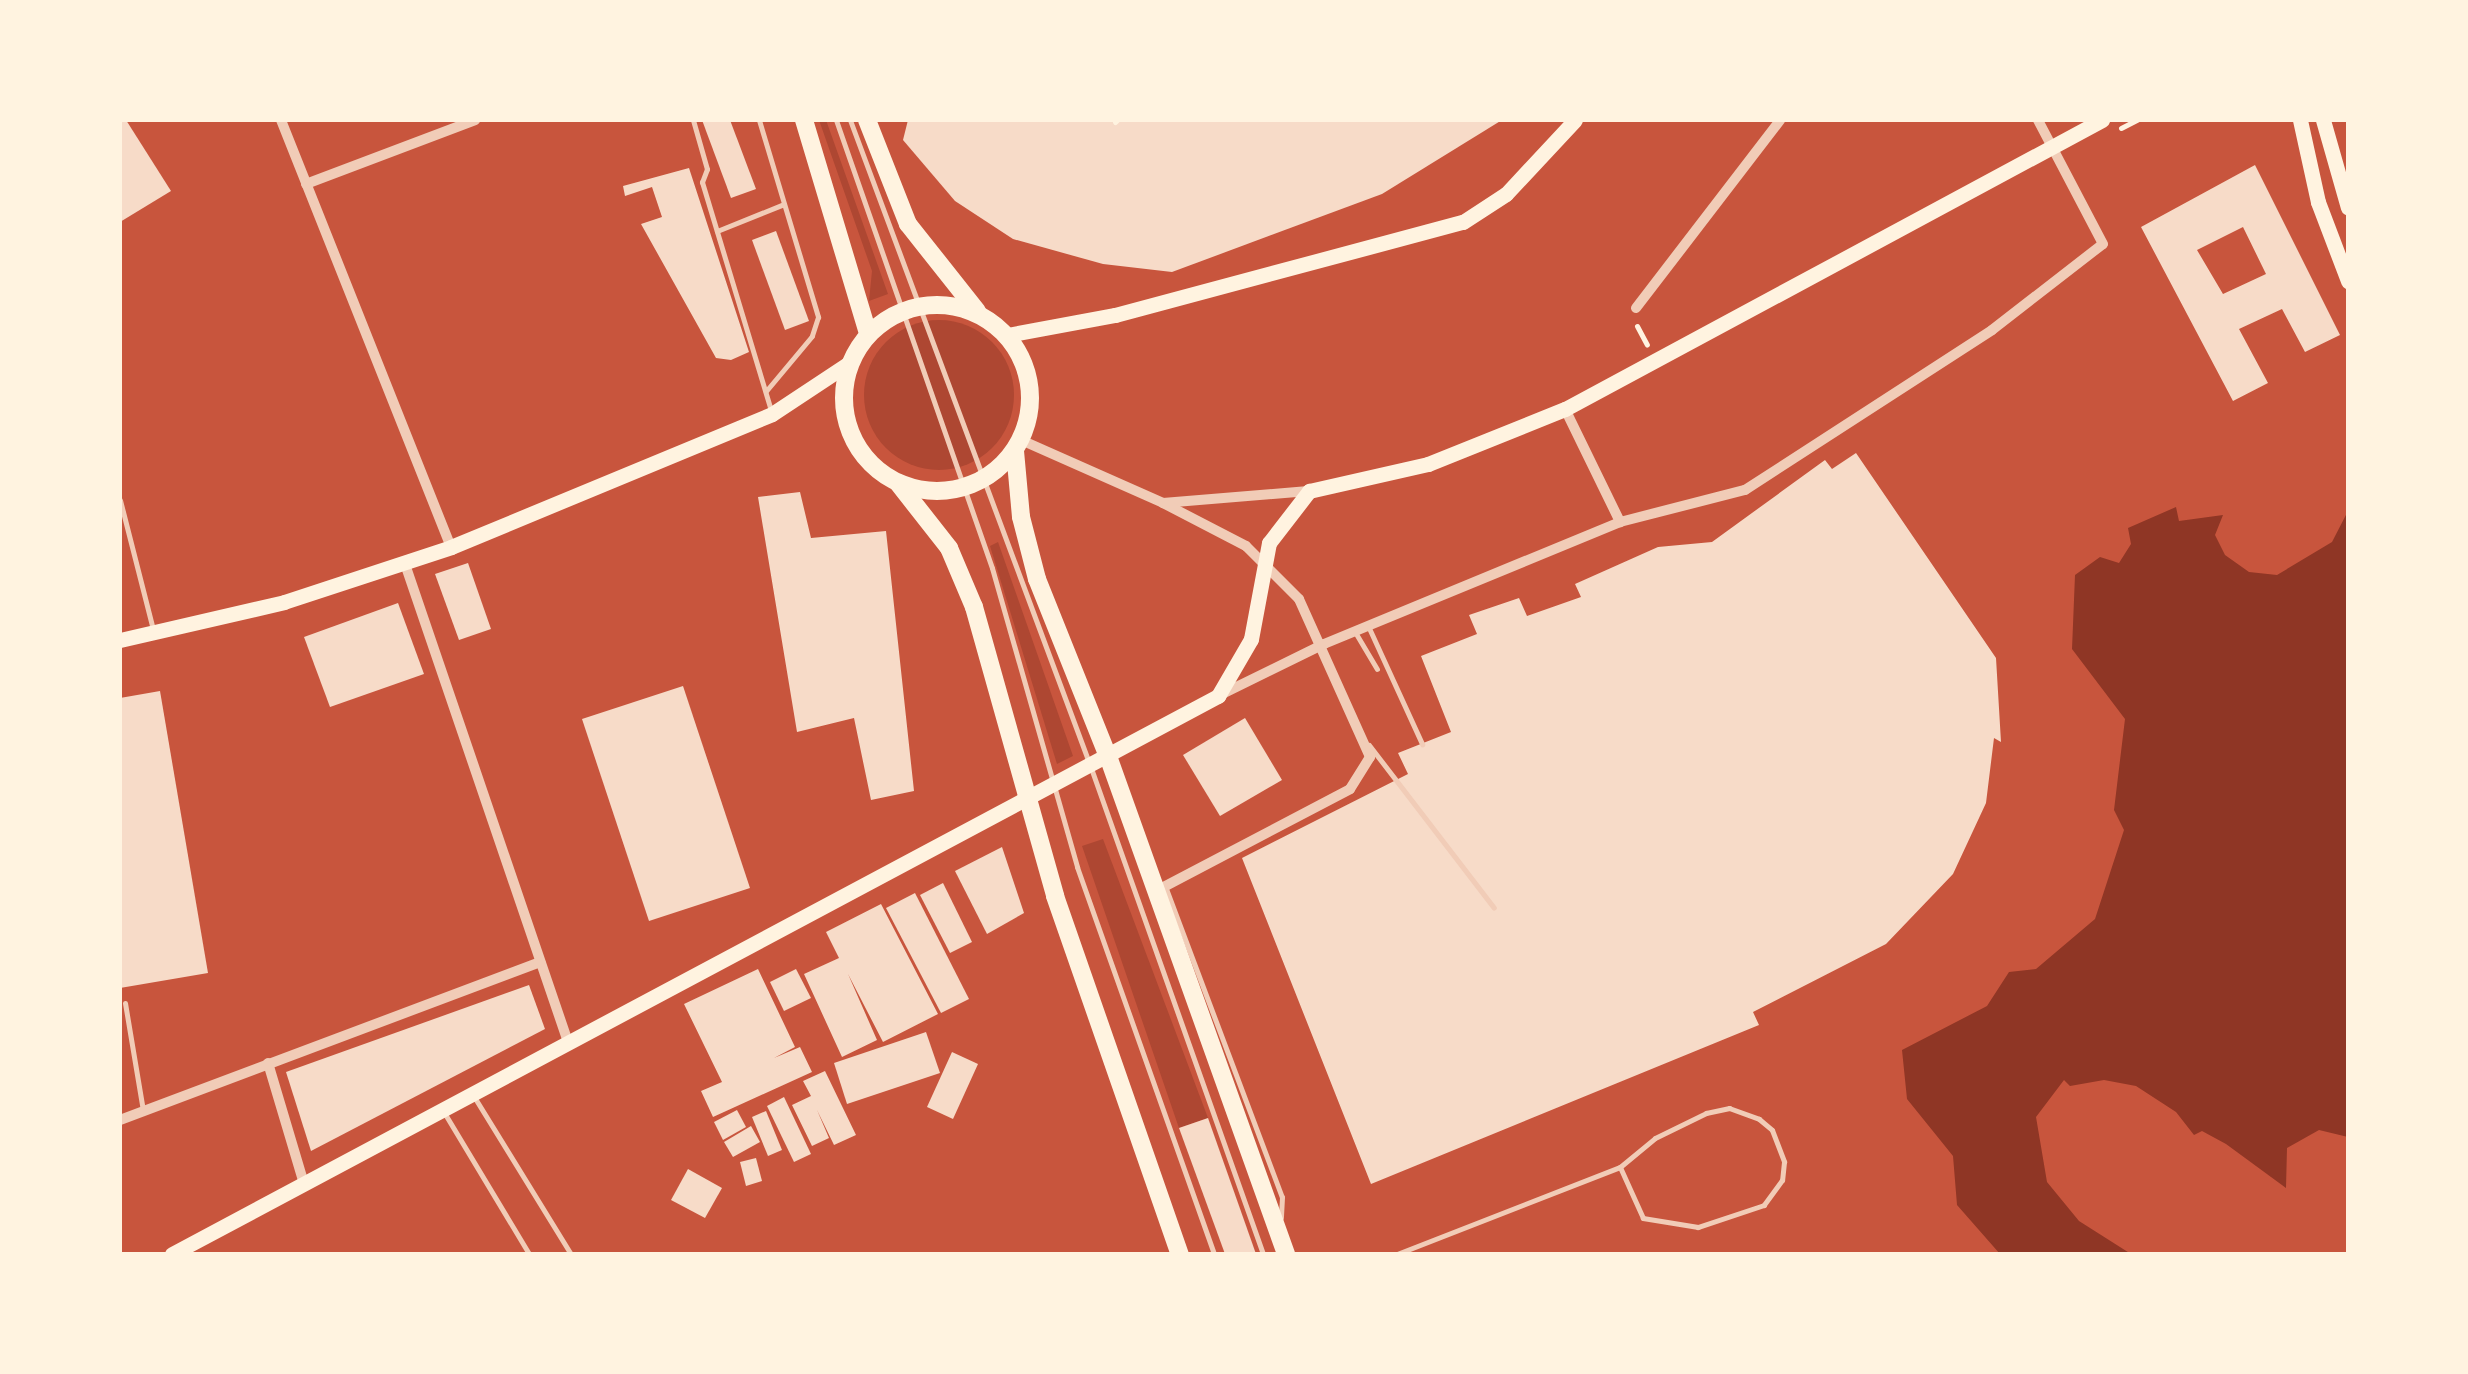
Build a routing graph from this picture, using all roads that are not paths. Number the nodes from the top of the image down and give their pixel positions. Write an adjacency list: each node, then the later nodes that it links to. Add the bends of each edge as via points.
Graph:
1 (280, 120): 16 (street)
2 (475, 120): 16 (street)
3 (693, 120): 19 (lane)
4 (759, 120): 17 (lane)
5 (804, 120): 24 (highway)
6 (836, 120): 21 (lane)
7 (850, 120): 21 (lane)
8 (867, 120): 23 (highway, via 908,224)
9 (1574, 120): 25 (main road, via 1506,194 1463,222 1134,310)
10 (1780, 120): 22 (street)
11 (2038, 120): 15 (street)
12 (2102, 120): 15 (main road)
13 (2300, 120): 20 (main road, via 2306,160)
14 (2322, 120): 18 (main road)
15 (2054, 144): 28 (main road); 36 (street, via 2104,244 1870,414 1746,490)
16 (306, 184): 37 (street)
17 (784, 204): 19 (lane); 27 (lane, via 818,317 805,345)
18 (2348, 208)
19 (717, 231): 27 (lane)
20 (2348, 281)
21 (910, 308): 23 (highway, via 950,305); 24 (highway); 32 (lane); 32 (lane)
22 (1636, 308)
23 (981, 316): 25 (highway)
24 (868, 334): 26 (highway)
25 (1006, 335): 30 (highway, via 1030,385)
26 (850, 363): 29 (main road); 31 (highway, via 845,419 866,457)
27 (766, 392): 29 (lane)
28 (1565, 409): 33 (main road, via 1428,464); 36 (street)
29 (772, 414): 37 (main road)
30 (1018, 445): 32 (highway); 35 (street); 49 (highway, via 1027,550)
31 (898, 484): 32 (highway, via 920,490); 52 (highway, via 936,528 963,576)
32 (974, 484): 50 (lane); 51 (lane)
33 (1309, 492): 35 (street); 38 (main road, via 1280,522)
34 (120, 500): 41 (lane)
35 (1163, 504): 38 (street, via 1226,533)
36 (1620, 522): 40 (street)
37 (451, 547): 39 (main road)
38 (1264, 562): 44 (street, via 1299,599); 46 (main road, via 1254,628)
39 (405, 564): 41 (main road); 55 (street)
40 (1368, 626): 42 (street); 48 (lane)
41 (153, 632): 43 (main road)
42 (1355, 632): 44 (street); 45 (lane)
43 (120, 640)
44 (1324, 644): 46 (street); 47 (street)
45 (1377, 669)
46 (1218, 696): 49 (main road)
47 (1369, 744): 53 (street, via 1366,769 1350,789); 54 (lane)
48 (1422, 744)
49 (1109, 758): 50 (main road); 53 (highway)
50 (1091, 768): 51 (main road); 71 (lane)
51 (1053, 788): 52 (main road); 70 (lane)
52 (1026, 802): 57 (main road); 69 (highway)
53 (1161, 888): 65 (highway)
54 (1494, 908)
55 (540, 962): 57 (street); 58 (street)
56 (124, 1003): 60 (lane)
57 (568, 1045): 59 (main road)
58 (268, 1063): 60 (street); 64 (street)
59 (474, 1095): 61 (main road); 68 (lane)
60 (144, 1111): 62 (street)
61 (443, 1111): 64 (main road); 67 (lane)
62 (120, 1120)
63 (1620, 1166): 63 (lane, via 1643,1218 1698,1228 1764,1205 1782,1180 1784,1162 1772,1130 1729,1108 1682,1122); 72 (lane)
64 (304, 1184): 66 (main road)
65 (1283, 1247)
66 (172, 1254)
67 (529, 1254)
68 (571, 1254)
69 (1180, 1254)
70 (1214, 1254)
71 (1263, 1254)
72 (1397, 1254)

